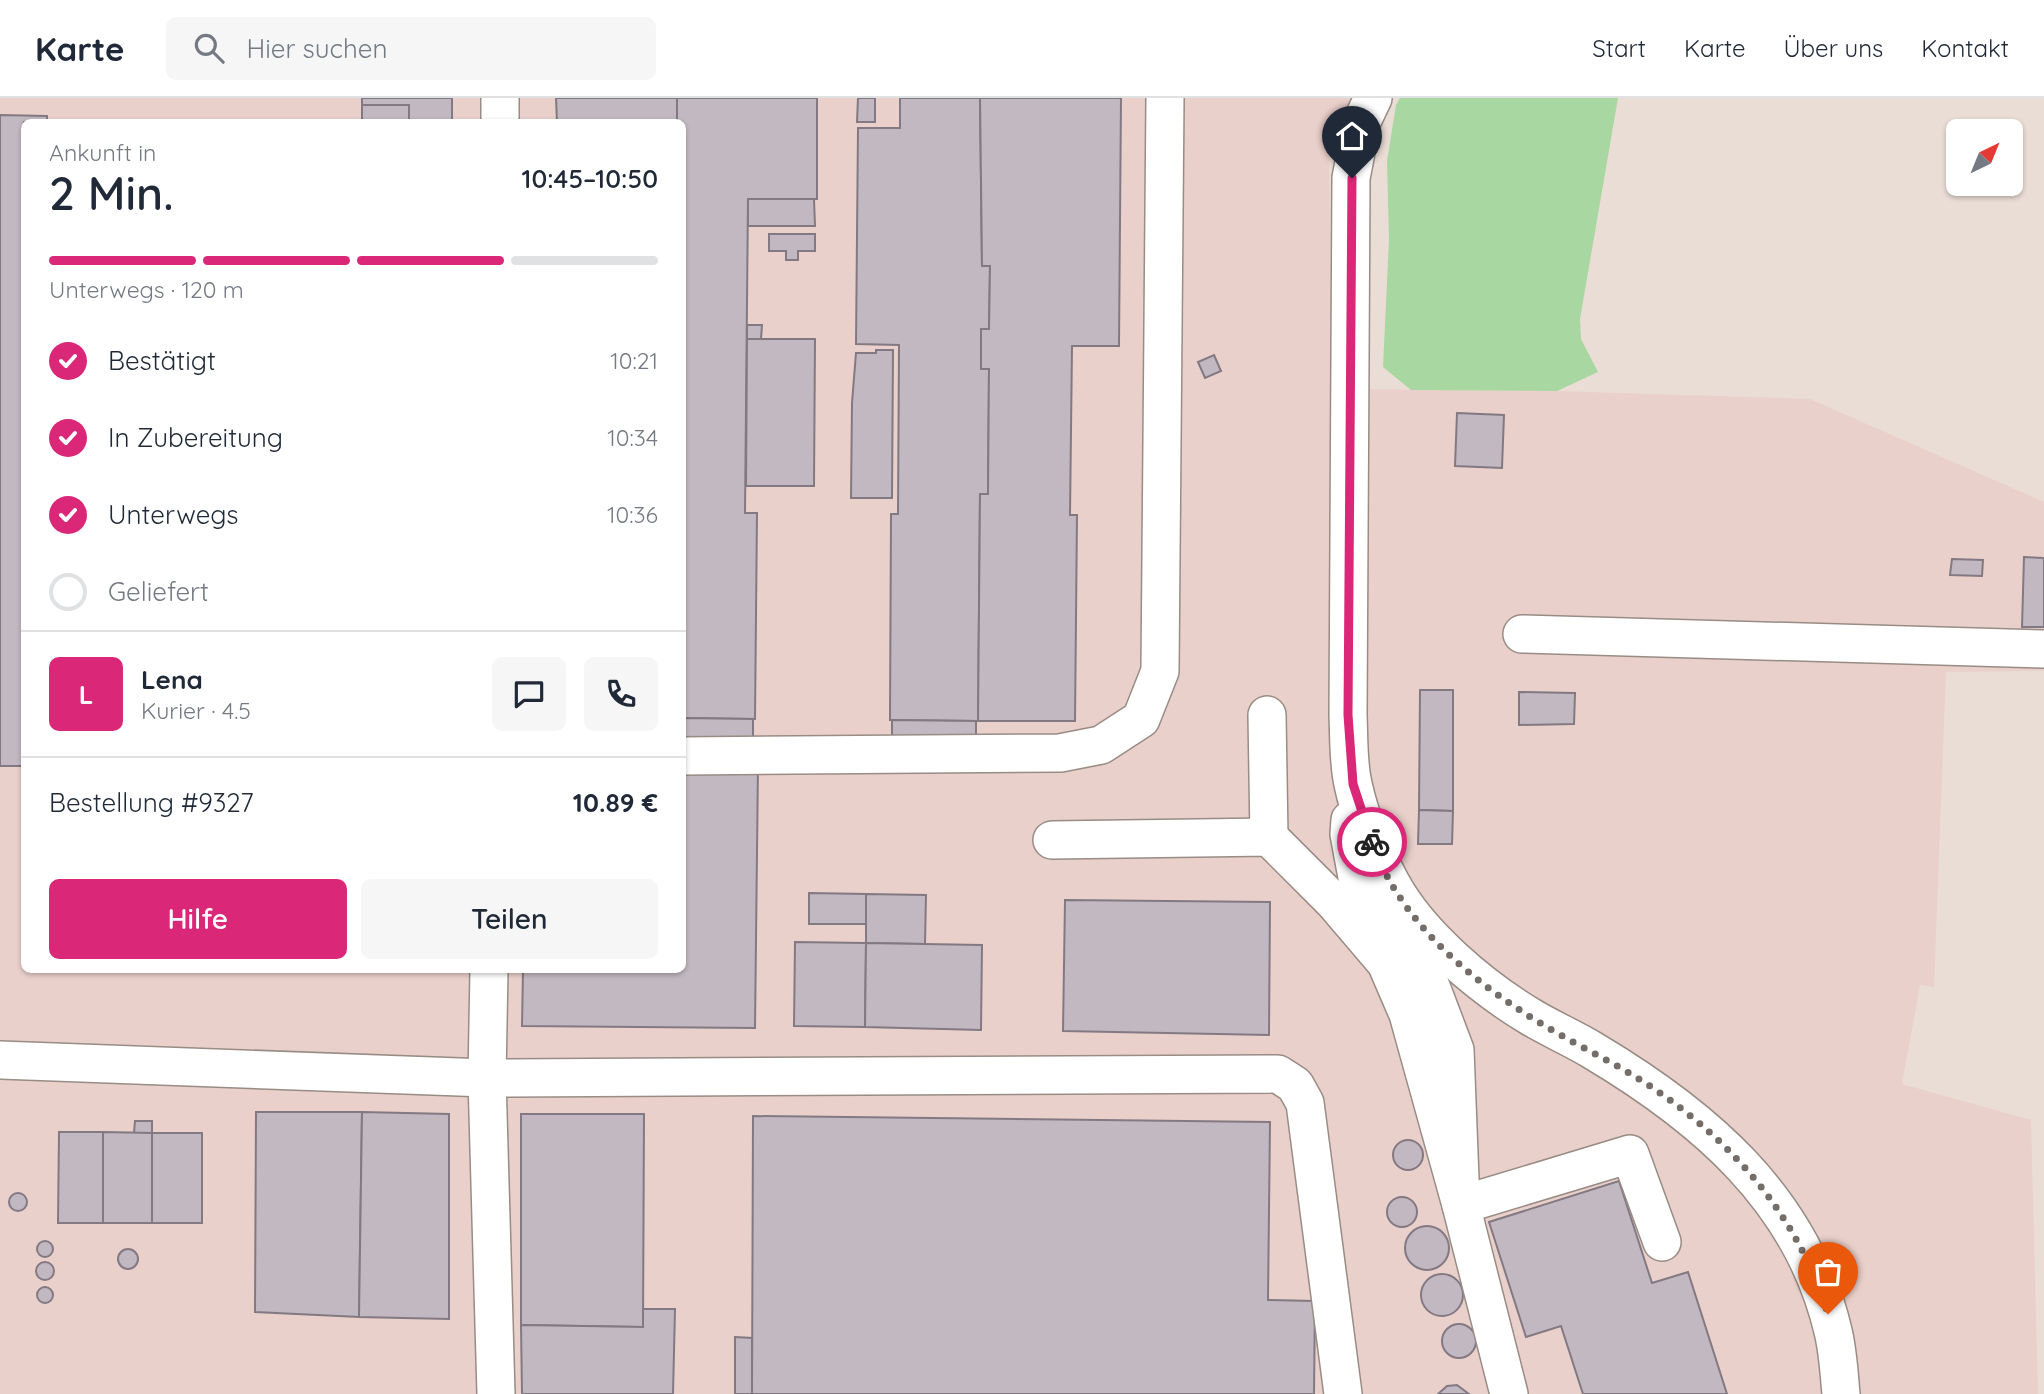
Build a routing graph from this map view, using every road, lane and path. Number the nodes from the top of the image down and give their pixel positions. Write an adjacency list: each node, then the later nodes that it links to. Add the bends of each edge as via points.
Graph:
1 (500, 98): 4 (street)
2 (1165, 98): 8 (street, via 1160,671 1141,719 1101,745 1060,754)
3 (1373, 98): 9 (street, via 1362,121 1352,178 1348,715)
4 (500, 119)
5 (1522, 634): 6 (street)
6 (2044, 649)
7 (1267, 715): 10 (street)
8 (686, 756)
9 (1353, 784): 15 (street, via 1349,834 1359,888 1427,976 1455,1050); 20 (street, via 1370,839 1392,885 1427,933 1474,977 1530,1017 1653,1088 1708,1130 1757,1180 1794,1234 1816,1277 1834,1332)
10 (1269, 836): 11 (street); 15 (street, via 1386,963 1408,1014)
11 (1052, 840)
12 (489, 973): 14 (street)
13 (0, 1060): 14 (street)
14 (487, 1078): 17 (street); 18 (street, via 1278,1074 1295,1085 1305,1103)
15 (1461, 1205): 16 (street, via 1630,1154); 19 (street)
16 (1662, 1242)
17 (496, 1394)
18 (1343, 1394)
19 (1509, 1394)
20 (1841, 1394)

